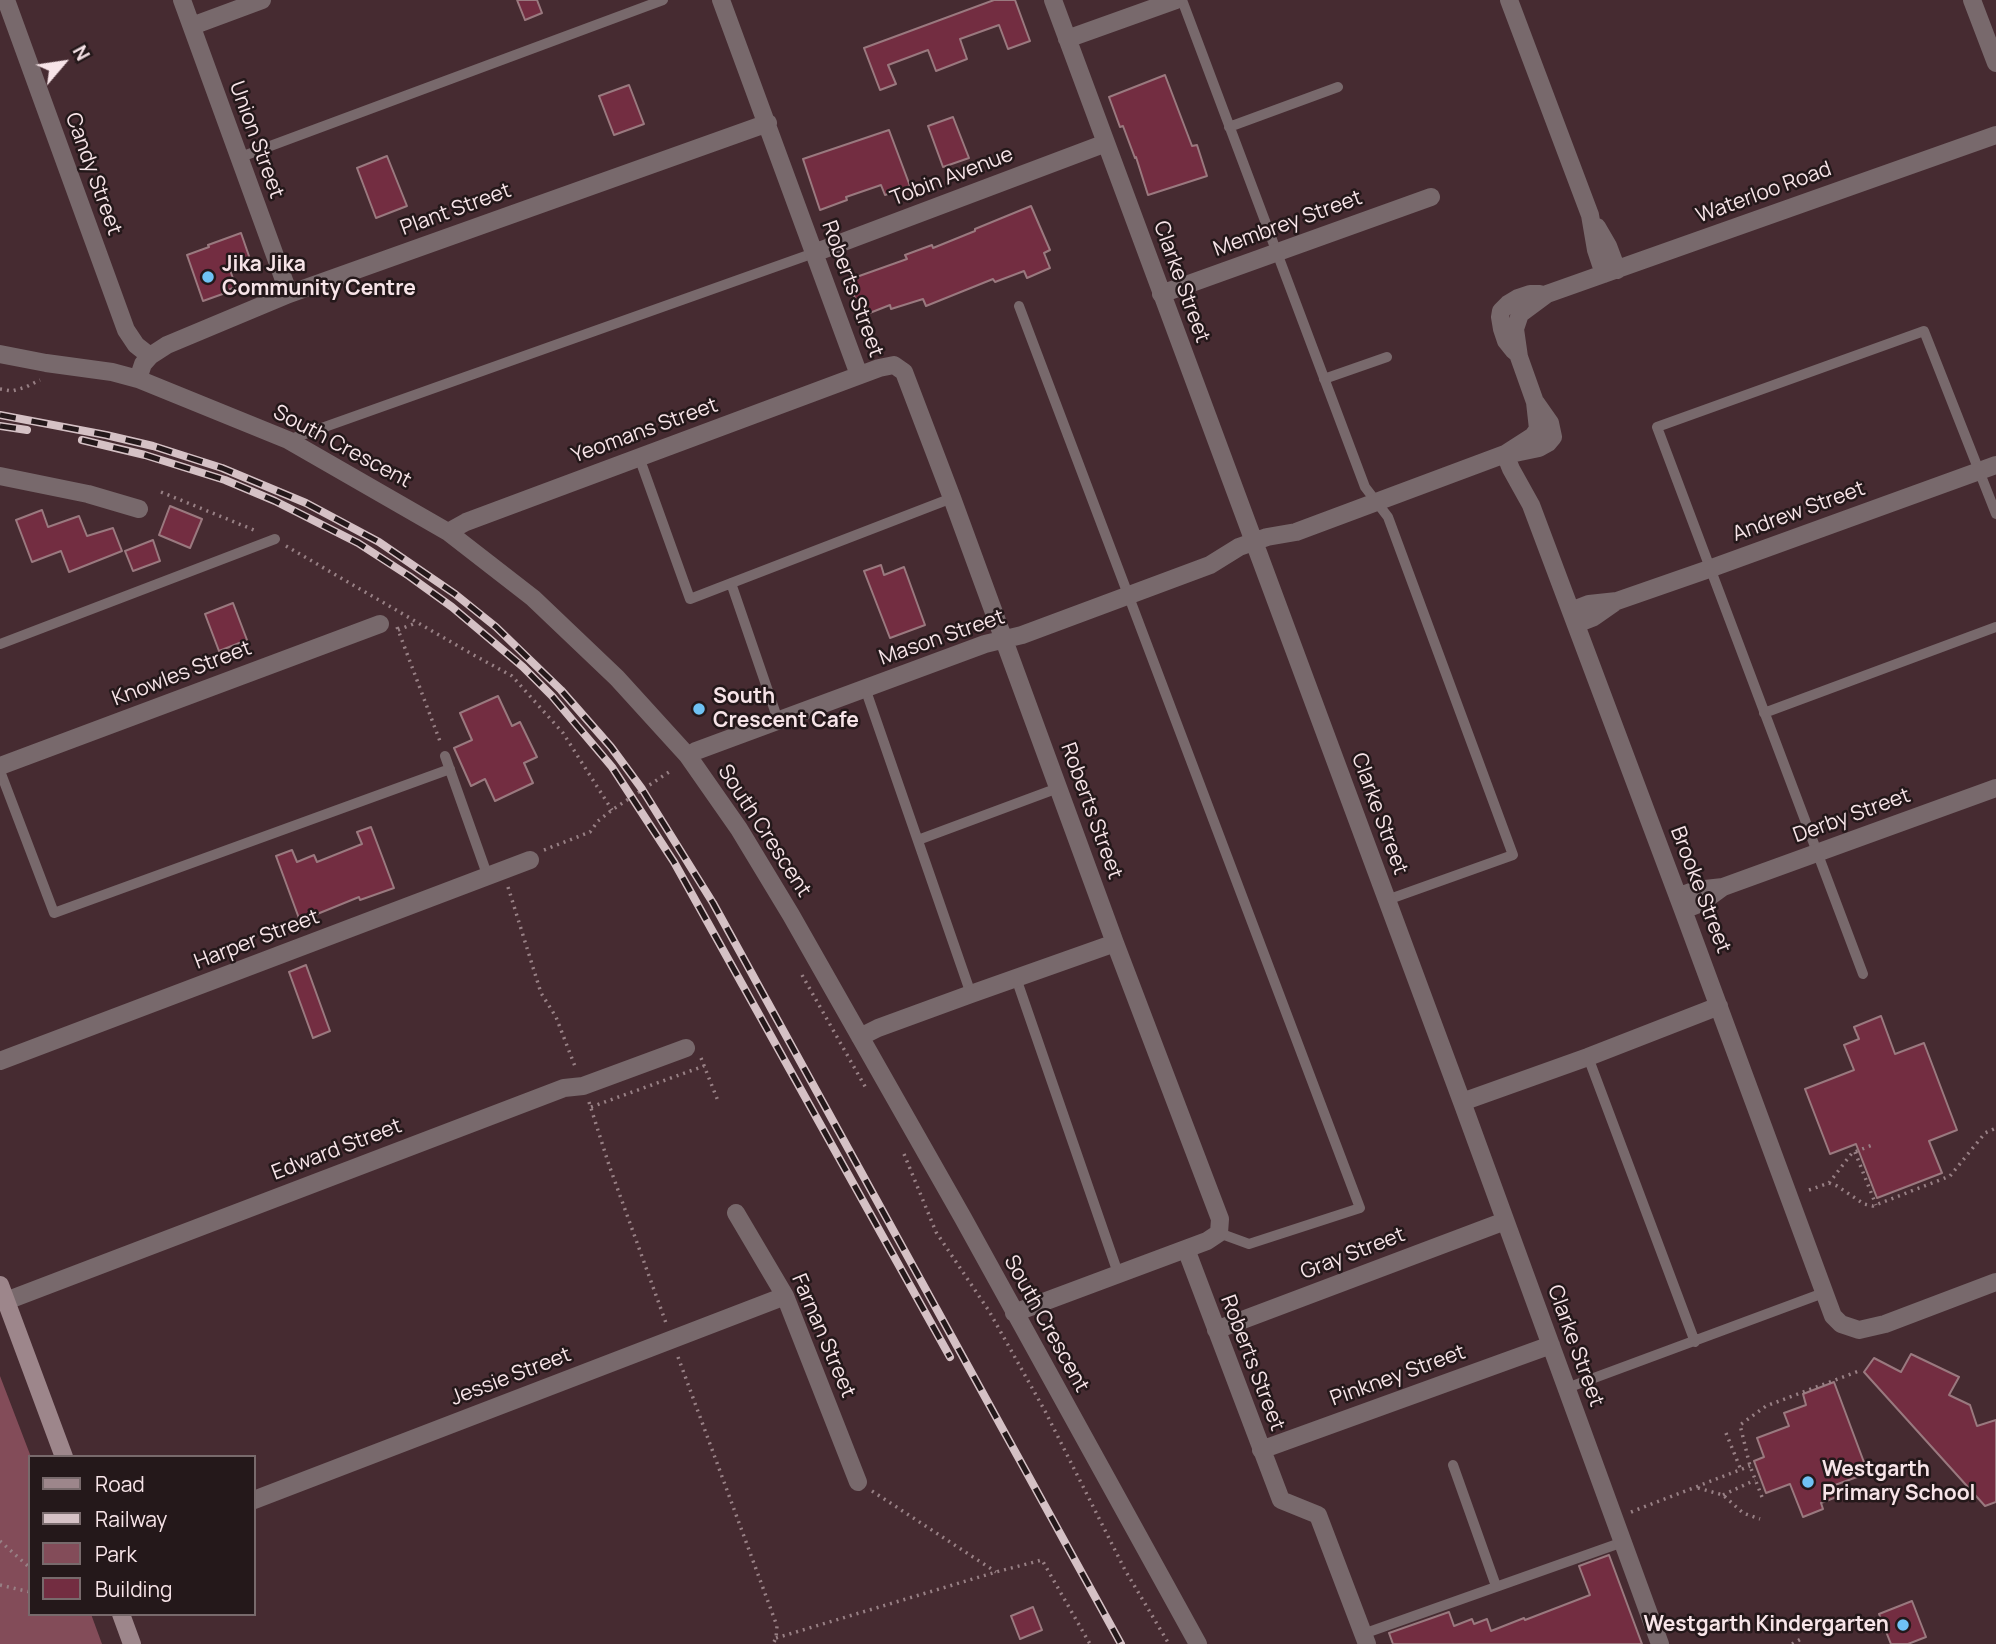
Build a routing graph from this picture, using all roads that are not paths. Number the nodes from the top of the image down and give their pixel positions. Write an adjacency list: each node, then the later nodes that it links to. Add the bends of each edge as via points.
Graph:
1 (6, 0): 27 (street, Candy Street, via 126,330)
2 (182, 0): 10 (street, Union Street)
3 (262, 0): 10 (street)
4 (663, 0): 18 (lane)
5 (721, 0): 14 (street, Roberts Street)
6 (1053, 0): 11 (street, Clarke Street)
7 (1179, 0): 11 (street); 15 (lane)
8 (1509, 0): 22 (street, via 1590,215 1596,250)
9 (1972, 0): 12 (street)
10 (191, 26): 18 (street, Union Street)
11 (1067, 39): 17 (street, Clarke Street)
12 (1996, 63)
13 (1338, 88): 15 (lane)
14 (768, 123): 20 (street, Roberts Street); 23 (street, Plant Street)
15 (1229, 128): 21 (lane)
16 (1996, 135): 22 (street, Waterloo Road)
17 (1106, 143): 20 (street, Tobin Avenue); 24 (street, Clarke Street)
18 (238, 158): 23 (street, Union Street)
19 (1431, 197): 21 (street, Membrey Street)
20 (814, 253): 29 (street, Roberts Street); 33 (lane)
21 (1276, 253): 24 (street, Membrey Street); 31 (lane)
22 (1611, 272): 32 (street, Waterloo Road, via 1547,294 1517,319 1519,357)
23 (289, 294): 27 (street, Plant Street)
24 (1161, 294): 44 (street, Clarke Street)
25 (1020, 306): 47 (lane)
26 (0, 354): 30 (street, South Crescent)
27 (150, 356): 30 (street)
28 (1387, 357): 31 (lane)
29 (859, 375): 35 (street, Yeomans Street); 38 (street, Roberts Street, via 894,365 904,372)
30 (138, 379): 33 (street, South Crescent)
31 (1324, 379): 39 (lane, via 1365,487)
32 (1544, 437): 34 (street, Mason Street)
33 (288, 440): 42 (street, South Crescent)
34 (1513, 452): 39 (street, Mason Street); 48 (street, Brooke Street, via 1511,469 1531,505)
35 (639, 457): 42 (street, Yeomans Street); 46 (lane, via 690,599)
36 (1988, 468): 41 (lane); 45 (street, Andrew Street); 45 (lane, via 1923,331 1657,427)
37 (0, 476): 40 (street)
38 (952, 498): 46 (lane); 51 (street, Roberts Street)
39 (1377, 503): 44 (street, Mason Street, via 1296,532 1271,548); 66 (lane, via 1388,517 1513,855)
40 (139, 509)
41 (1996, 514)
42 (448, 532): 57 (street, South Crescent, via 533,598 617,678)
43 (275, 539): 52 (lane)
44 (1255, 548): 47 (street, Mason Street, via 1243,559 1210,565); 66 (street, Clarke Street)
45 (1709, 569): 48 (street, Andrew Street, via 1617,601 1589,604); 54 (lane)
46 (731, 583): 55 (lane)
47 (1127, 595): 51 (street, Mason Street); 80 (lane, via 1360,1208 1249,1244)
48 (1573, 617): 67 (street, Brooke Street)
49 (388, 619): 58 (street, Knowles Street)
50 (1996, 627): 54 (lane)
51 (1003, 640): 53 (street, Mason Street); 60 (street, Roberts Street)
52 (0, 644)
53 (865, 688): 55 (street, Mason Street); 62 (lane)
54 (1764, 713): 63 (lane)
55 (778, 720): 57 (street, Mason Street)
56 (445, 756): 59 (lane)
57 (688, 756): 73 (street, South Crescent, via 739,829)
58 (0, 769): 59 (lane, via 54,913)
59 (450, 769): 65 (lane)
60 (1058, 788): 62 (lane); 68 (street, Roberts Street)
61 (1996, 788): 63 (street, Derby Street)
62 (918, 841): 71 (lane)
63 (1816, 853): 67 (street, Derby Street, via 1723,887 1696,890); 69 (lane)
64 (530, 860): 65 (street, Harper Street)
65 (488, 877): 76 (street, Harper Street)
66 (1387, 900): 77 (street, Clarke Street)
67 (1681, 903): 72 (street, Brooke Street)
68 (1115, 943): 70 (street); 80 (street, Roberts Street, via 1220,1219)
69 (1863, 974)
70 (1016, 978): 71 (street); 82 (lane)
71 (971, 994): 73 (street)
72 (1719, 1006): 75 (street); 84 (street, Brooke Street)
73 (859, 1037): 87 (street, South Crescent)
74 (693, 1050): 85 (street, Edward Street, via 564,1088)
75 (1588, 1057): 77 (street); 89 (lane)
76 (0, 1061)
77 (1462, 1102): 79 (street, Clarke Street)
78 (736, 1213): 86 (street, Farnan Street)
79 (1505, 1221): 88 (street, Gray Street); 90 (street, Clarke Street)
80 (1219, 1233): 81 (street)
81 (1186, 1249): 82 (street); 88 (street, Roberts Street)
82 (1118, 1273): 87 (street)
83 (1996, 1282): 84 (street, Brooke Street, via 1859,1330 1833,1316)
84 (1826, 1292): 89 (lane)
85 (3, 1293): 93 (main road)
86 (785, 1296): 95 (street, Farnan Street); 96 (street, Jessie Street)
87 (1014, 1313): 102 (street, South Crescent)
88 (1216, 1330): 92 (street, Roberts Street)
89 (1695, 1342): 91 (lane)
90 (1551, 1345): 91 (street, Clarke Street); 92 (street, Pinkney Street)
91 (1567, 1388): 97 (street, Clarke Street)
92 (1261, 1450): 100 (street, Roberts Street, via 1282,1500 1318,1515)
93 (63, 1455)
94 (1453, 1465): 98 (lane)
95 (858, 1482)
96 (256, 1499)
97 (1623, 1542): 98 (lane); 103 (street, Clarke Street)
98 (1496, 1587): 100 (lane)
99 (122, 1616): 101 (main road)
100 (1365, 1639)
101 (132, 1644)
102 (1198, 1644)
103 (1660, 1644)

